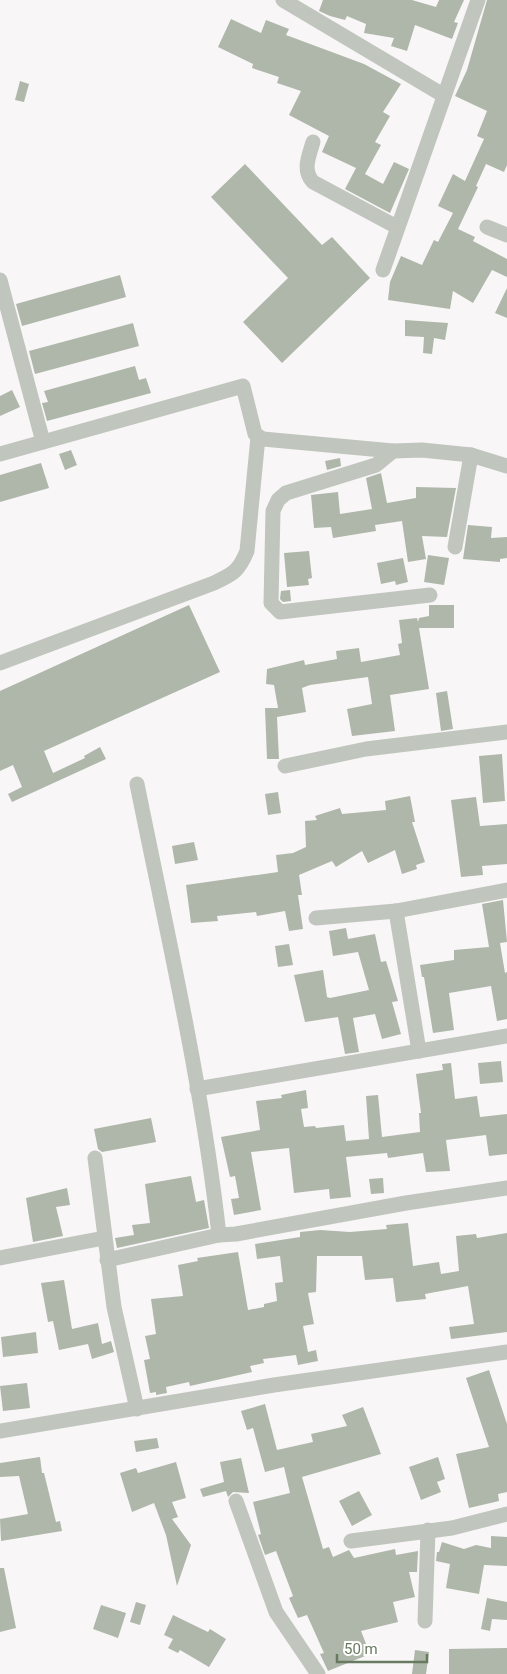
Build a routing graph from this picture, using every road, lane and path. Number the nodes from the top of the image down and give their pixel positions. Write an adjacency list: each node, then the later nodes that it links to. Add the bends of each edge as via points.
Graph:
1 (283, 0): 3 (street)
2 (478, 0): 3 (street)
3 (443, 95): 5 (street)
4 (313, 142): 5 (street, via 306,169 308,176)
5 (397, 227): 8 (street)
6 (487, 227): 7 (street)
7 (507, 235)
8 (382, 270)
9 (0, 280): 11 (street)
10 (258, 437): 11 (street, via 243,386); 12 (street); 18 (street, via 248,551 241,566 214,583)
11 (43, 442): 13 (street)
12 (393, 452): 14 (street, via 422,450); 17 (street, via 376,465 286,493 278,500 273,511 271,603 280,612)
13 (0, 454)
14 (470, 455): 15 (street); 16 (street)
15 (507, 466)
16 (455, 547)
17 (430, 595)
18 (0, 663)
19 (507, 732): 20 (street, via 366,749)
20 (284, 766)
21 (138, 784): 27 (street)
22 (507, 890): 23 (street)
23 (396, 911): 24 (street); 26 (street)
24 (316, 918)
25 (507, 1036): 26 (street)
26 (419, 1051): 27 (street)
27 (197, 1089): 30 (street)
28 (95, 1158): 31 (street)
29 (507, 1188): 30 (street)
30 (219, 1235): 33 (street)
31 (104, 1238): 32 (street); 33 (street)
32 (0, 1258)
33 (107, 1260): 35 (street)
34 (507, 1352): 35 (street, via 274,1384)
35 (137, 1409): 36 (street)
36 (0, 1431)
37 (236, 1501): 42 (street, via 276,1612)
38 (507, 1514): 39 (street, via 452,1528)
39 (428, 1530): 40 (street); 41 (street)
40 (351, 1541)
41 (426, 1621)
42 (318, 1674)

